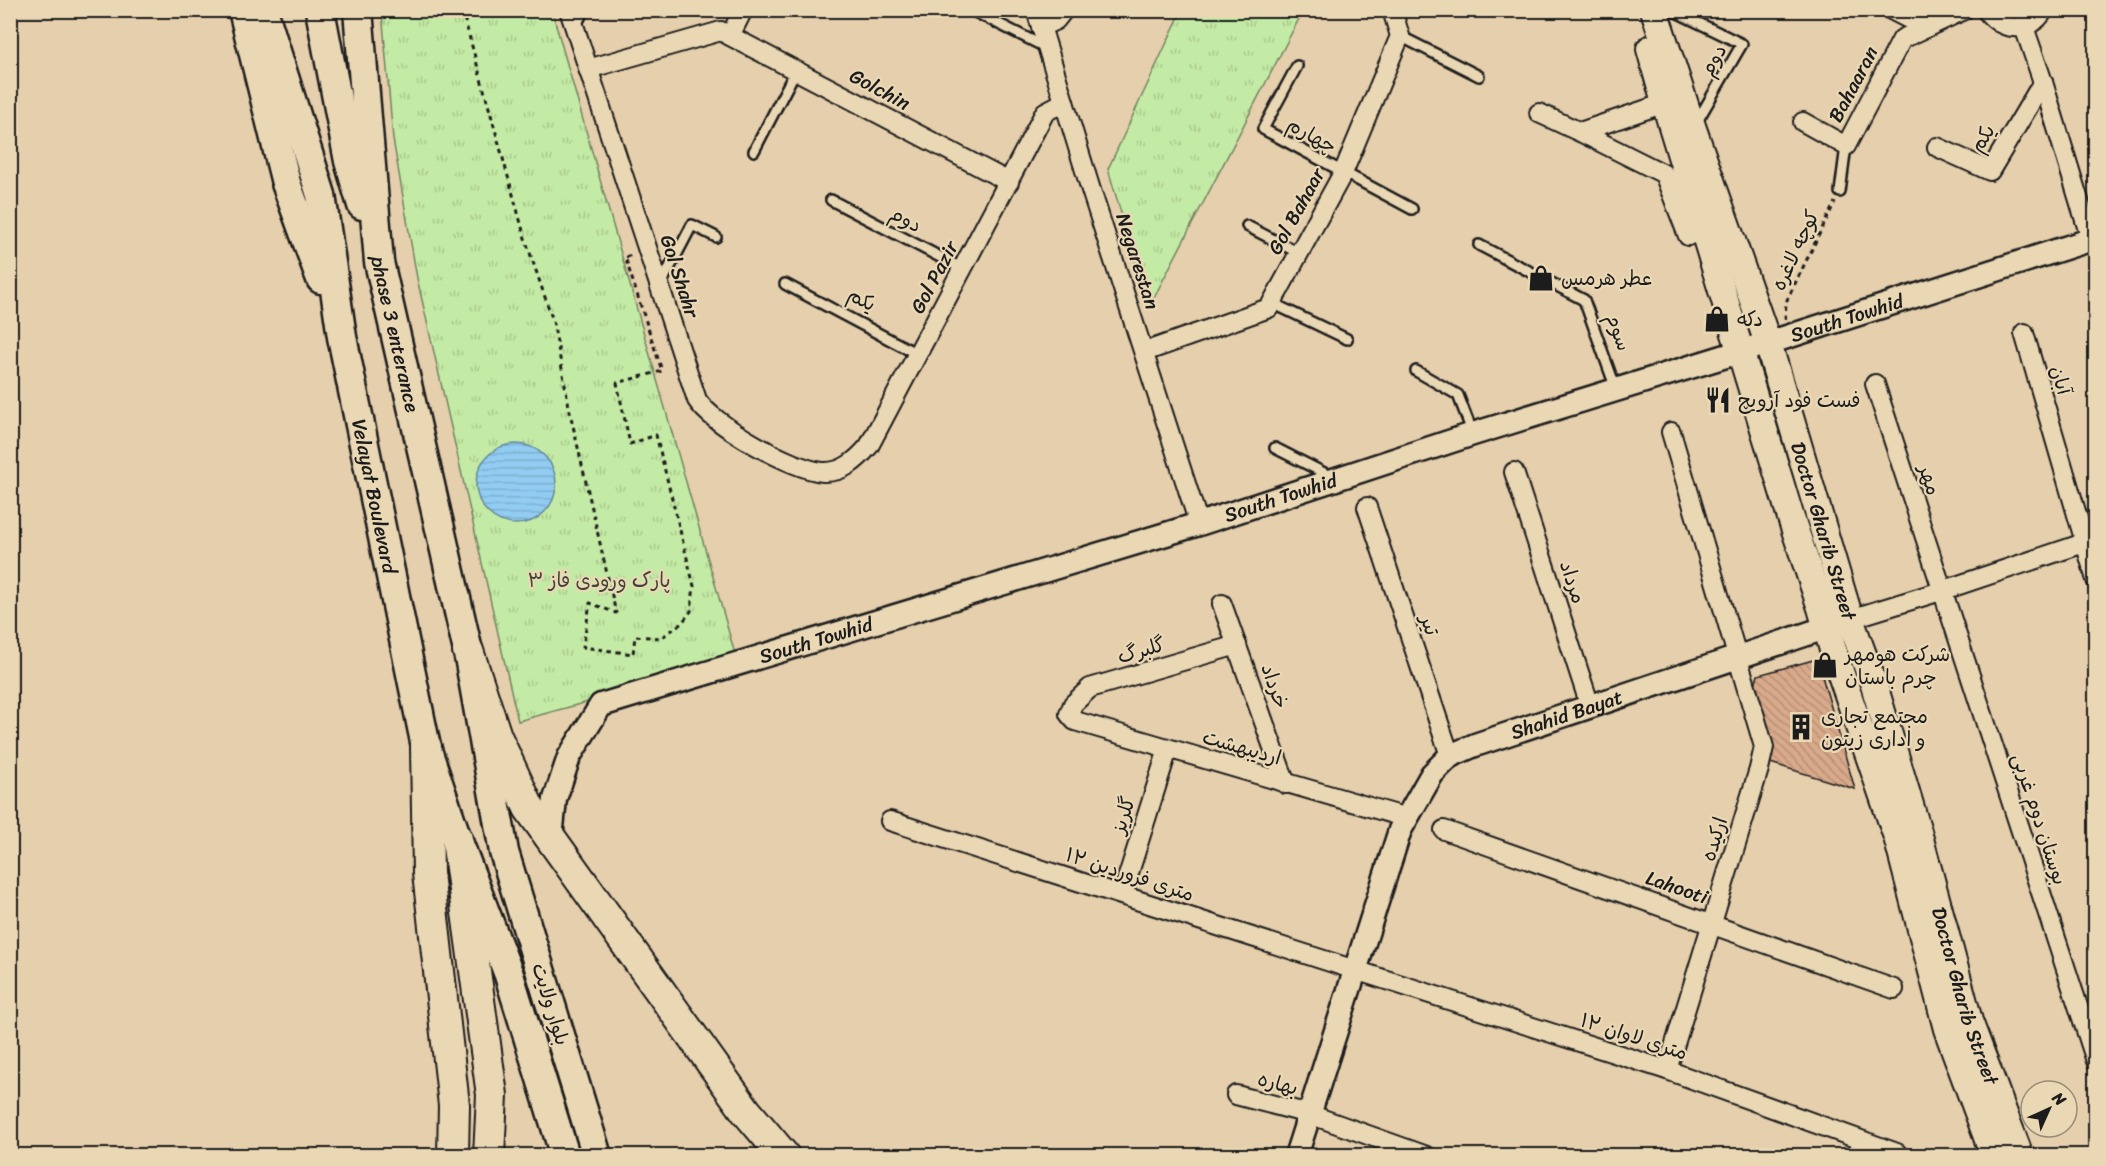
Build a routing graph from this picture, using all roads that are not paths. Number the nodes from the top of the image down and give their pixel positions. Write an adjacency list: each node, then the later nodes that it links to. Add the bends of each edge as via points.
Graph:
1 (243, 10): 56 (main road, via 286,183)
2 (263, 10): 56 (main road, Velayat Boulevard, via 321,195)
3 (321, 10): 50 (main road, via 349,161)
4 (358, 10): 50 (main road, phase 3 enterance)
5 (569, 10): 20 (street, Gol Shahr)
6 (584, 10): 20 (lane)
7 (743, 10): 22 (street)
8 (971, 10): 24 (lane)
9 (1064, 10): 18 (street, via 1056,20)
10 (1392, 10): 23 (street)
11 (1640, 10): 31 (main road, Doctor Gharib Street)
12 (1654, 10): 34 (main road, Doctor Gharib Street)
13 (1672, 10): 34 (lane, دوم, via 1742,44)
14 (1891, 10): 21 (street)
15 (1964, 10): 21 (street, Bahaaran)
16 (1986, 10): 19 (street, via 2004,26)
17 (2044, 10): 19 (street, via 2036,21)
18 (1039, 19): 24 (street, Negarestan)
19 (2024, 27): 29 (street)
20 (574, 28): 26 (street, Gol Shahr)
21 (1926, 28): 36 (street, Bahaaran, via 1902,39)
22 (730, 36): 26 (street, via 721,31); 27 (street, Golchin)
23 (1400, 36): 28 (lane); 39 (street, Gol Bahaar)
24 (1048, 49): 30 (street, Negarestan)
25 (1297, 66): 39 (lane, چهارم, via 1263,129)
26 (588, 69): 53 (street, Gol Shahr)
27 (796, 70): 38 (lane); 40 (street, Golchin)
28 (1479, 76)
29 (2043, 82): 37 (street, یکم, via 1990,171); 47 (street)
30 (1064, 102): 40 (street, Gol Pazir, via 1045,112); 60 (street, Negarestan)
31 (1665, 103): 35 (street); 59 (main road, Doctor Gharib Street)
32 (1539, 113): 35 (street)
33 (1803, 122): 36 (street)
34 (1693, 129): 58 (main road, Doctor Gharib Street)
35 (1580, 132): 45 (street, via 1664,174)
36 (1846, 146): 41 (lane)
37 (1937, 147)
38 (754, 151)
39 (1343, 173): 43 (lane); 49 (street, Gol Bahaar)
40 (1009, 182): 51 (street, Gol Pazir)
41 (1840, 192)
42 (831, 200): 51 (lane, دوم)
43 (1412, 209)
44 (1246, 226): 49 (lane)
45 (1688, 236)
46 (716, 237): 53 (lane, via 692,225)
47 (2093, 239): 58 (street, South Towhid)
48 (1479, 245): 64 (lane, سوم, via 1584,300)
49 (1299, 253): 54 (street, Gol Bahaar)
50 (379, 262): 79 (main road, phase 3 enterance)
51 (963, 269): 61 (street, Gol Pazir)
52 (785, 284): 61 (lane, یکم)
53 (660, 286): 68 (street, Gol Shahr, via 702,408 730,429 794,464 823,472)
54 (1272, 303): 57 (lane); 60 (street, via 1269,308)
55 (2024, 333): 73 (street, آبان)
56 (342, 337): 83 (main road, Velayat Boulevard)
57 (1347, 339)
58 (1768, 343): 59 (street, South Towhid); 77 (main road, Doctor Gharib Street)
59 (1740, 351): 64 (street, South Towhid); 77 (main road, Doctor Gharib Street, via 1791,518)
60 (1144, 352): 72 (street, Negarestan)
61 (919, 355): 68 (street, Gol Pazir, via 869,446 859,458)
62 (1416, 371): 66 (lane, via 1458,395)
63 (1875, 384): 75 (street, مهر)
64 (1616, 390): 66 (street, South Towhid)
65 (1671, 432): 80 (street, ارکیده)
66 (1473, 434): 70 (street, South Towhid)
67 (1275, 448): 70 (lane)
68 (839, 470)
69 (1514, 472): 81 (street, مرداد)
70 (1337, 480): 72 (street, South Towhid)
71 (1367, 507): 85 (street, تیر)
72 (1199, 524): 90 (street, South Towhid, via 601,705 569,757 555,799)
73 (2090, 541): 74 (street, آبان); 75 (street, Shahid Bayat)
74 (2096, 580)
75 (1941, 591): 77 (street, Shahid Bayat); 96 (street, بوستان دوم غربی)
76 (1222, 604): 78 (street, خرداد)
77 (1839, 623): 80 (street, Shahid Bayat); 108 (main road, Doctor Gharib Street, via 1835,657 1897,837 1947,1029); 109 (main road, Doctor Gharib Street, via 1874,685 1969,1021)
78 (1237, 645): 82 (street, گلبرگ, via 1090,688 1073,704); 86 (street, خرداد)
79 (468, 651): 90 (highway, via 496,736 530,808); 104 (main road, via 504,852)
80 (1736, 656): 81 (street, Shahid Bayat); 93 (street, ارکیده, via 1764,747)
81 (1590, 706): 85 (street, Shahid Bayat)
82 (1069, 714): 84 (street, اردیبهشت, via 1075,721)
83 (426, 747): 91 (main road, Velayat Boulevard); 101 (highway, via 428,873 454,1105)
84 (1168, 749): 86 (street, اردیبهشت); 92 (street, گلریز)
85 (1450, 756): 87 (street, Shahid Bayat, via 1432,774)
86 (1286, 784): 87 (street, اردیبهشت)
87 (1407, 818): 94 (street, Shahid Bayat)
88 (890, 821): 92 (street, ۱۲ متری فروردین)
89 (1444, 830): 93 (street, Lahooti)
90 (551, 838): 105 (highway, via 746,1111)
91 (457, 840): 102 (highway, via 492,1095); 103 (main road, Velayat Boulevard, via 509,975)
92 (1122, 895): 94 (street, ۱۲ متری فروردین)
93 (1711, 923): 95 (street, Lahooti); 97 (street, ارکیده)
94 (1355, 970): 97 (street, ۱۲ متری لاوان); 99 (street, Shahid Bayat)
95 (1894, 989)
96 (2096, 1061)
97 (1667, 1070): 100 (street, ۱۲ متری لاوان)
98 (1236, 1095): 99 (street, بهاره)
99 (1309, 1114): 106 (street, Shahid Bayat); 107 (street, بهاره)
100 (1897, 1153)
101 (453, 1155)
102 (489, 1155)
103 (565, 1155)
104 (597, 1155)
105 (784, 1155)
106 (1296, 1155)
107 (1427, 1155)
108 (1994, 1155)
109 (2020, 1155)

